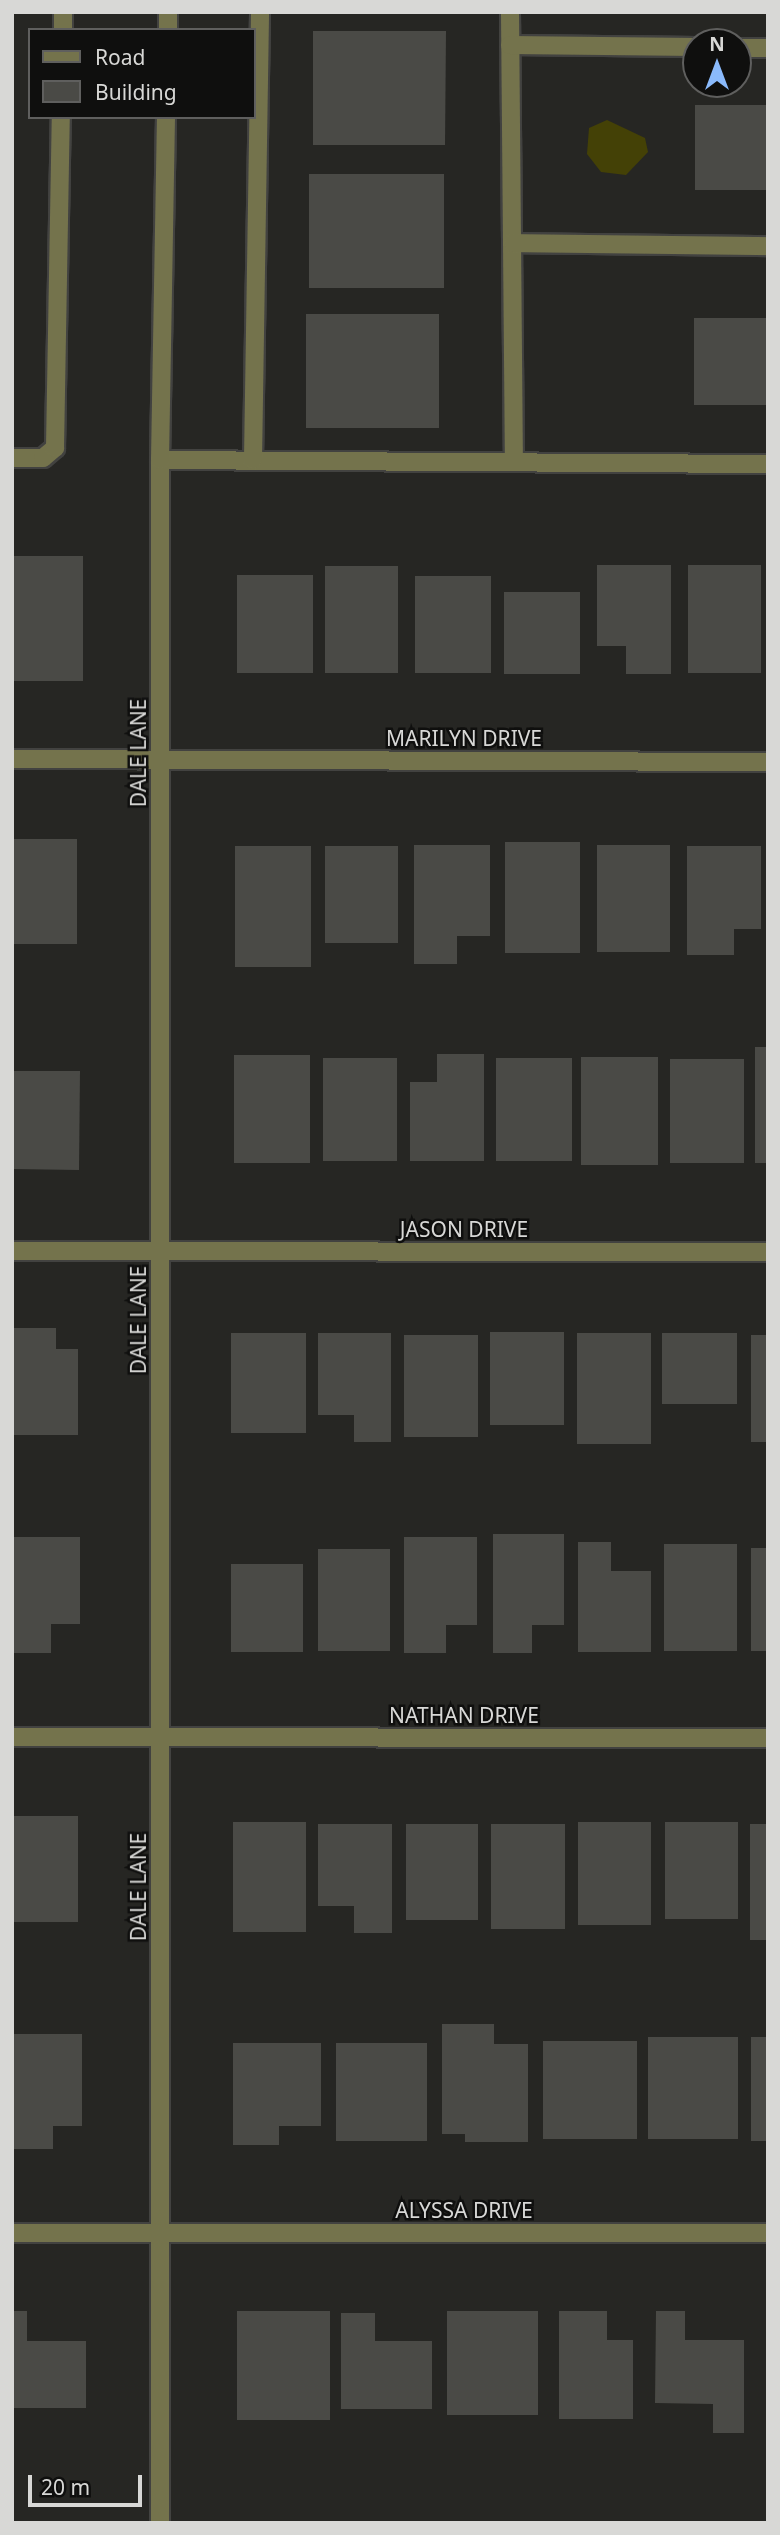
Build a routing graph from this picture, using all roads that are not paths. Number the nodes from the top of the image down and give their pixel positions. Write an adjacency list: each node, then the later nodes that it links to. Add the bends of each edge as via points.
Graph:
1 (260, 12): 11 (street)
2 (510, 12): 3 (street)
3 (510, 45): 4 (street); 7 (street)
4 (682, 47)
5 (61, 119): 9 (street, via 55,448 43,458)
6 (166, 119): 10 (street, DALE LANE)
7 (513, 243): 8 (street); 12 (street)
8 (768, 246)
9 (12, 457)
10 (160, 460): 11 (street); 14 (street, DALE LANE)
11 (253, 460): 12 (street)
12 (514, 460): 13 (street)
13 (768, 464)
14 (160, 758): 15 (street, MARILYN DRIVE); 16 (street, MARILYN DRIVE); 18 (street, DALE LANE)
15 (12, 759)
16 (768, 762)
17 (12, 1251): 18 (street, JASON DRIVE)
18 (160, 1251): 19 (street, JASON DRIVE); 21 (street, DALE LANE)
19 (768, 1252)
20 (12, 1737): 21 (street, NATHAN DRIVE)
21 (160, 1738): 22 (street, NATHAN DRIVE); 23 (street, DALE LANE)
22 (768, 1738)
23 (160, 2233): 24 (street, ALYSSA DRIVE); 25 (street, ALYSSA DRIVE); 26 (street, DALE LANE)
24 (768, 2233)
25 (12, 2234)
26 (160, 2523)

